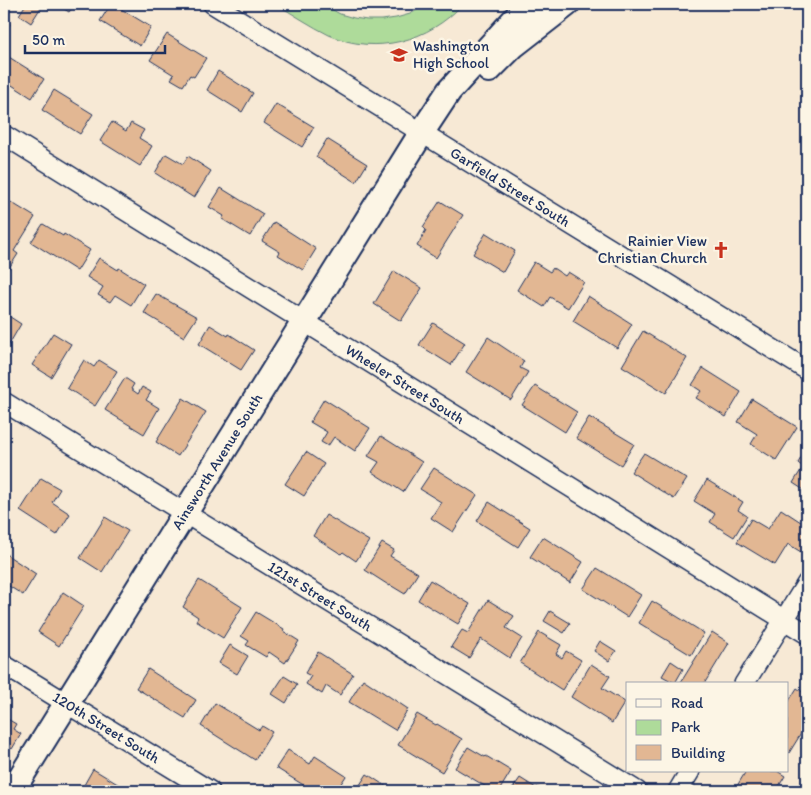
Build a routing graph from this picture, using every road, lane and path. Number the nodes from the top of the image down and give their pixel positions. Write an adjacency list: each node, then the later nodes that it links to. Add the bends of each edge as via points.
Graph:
1 (213, 4): 4 (street, Garfield Street South)
2 (532, 4): 4 (street, Ainsworth Avenue South, via 449,91)
3 (568, 4): 4 (street, Ainsworth Avenue South, via 513,46 453,107)
4 (422, 132): 6 (street, Ainsworth Avenue South); 7 (street, Garfield Street South)
5 (4, 135): 6 (street, Wheeler Street South)
6 (304, 321): 9 (street, Ainsworth Avenue South); 11 (street, Wheeler Street South)
7 (807, 370)
8 (4, 402): 9 (street, 121st Street South)
9 (185, 514): 15 (street, Ainsworth Avenue South); 19 (street, 121st Street South)
10 (807, 583): 11 (street)
11 (784, 620): 12 (street, Wheeler Street South); 14 (street)
12 (807, 634)
13 (4, 665): 15 (street, 120th Street South)
14 (745, 682)
15 (67, 704): 17 (street, Ainsworth Avenue South); 18 (street, 120th Street South)
16 (689, 772): 20 (street)
17 (12, 791)
18 (210, 791)
19 (637, 791)
20 (678, 791)

